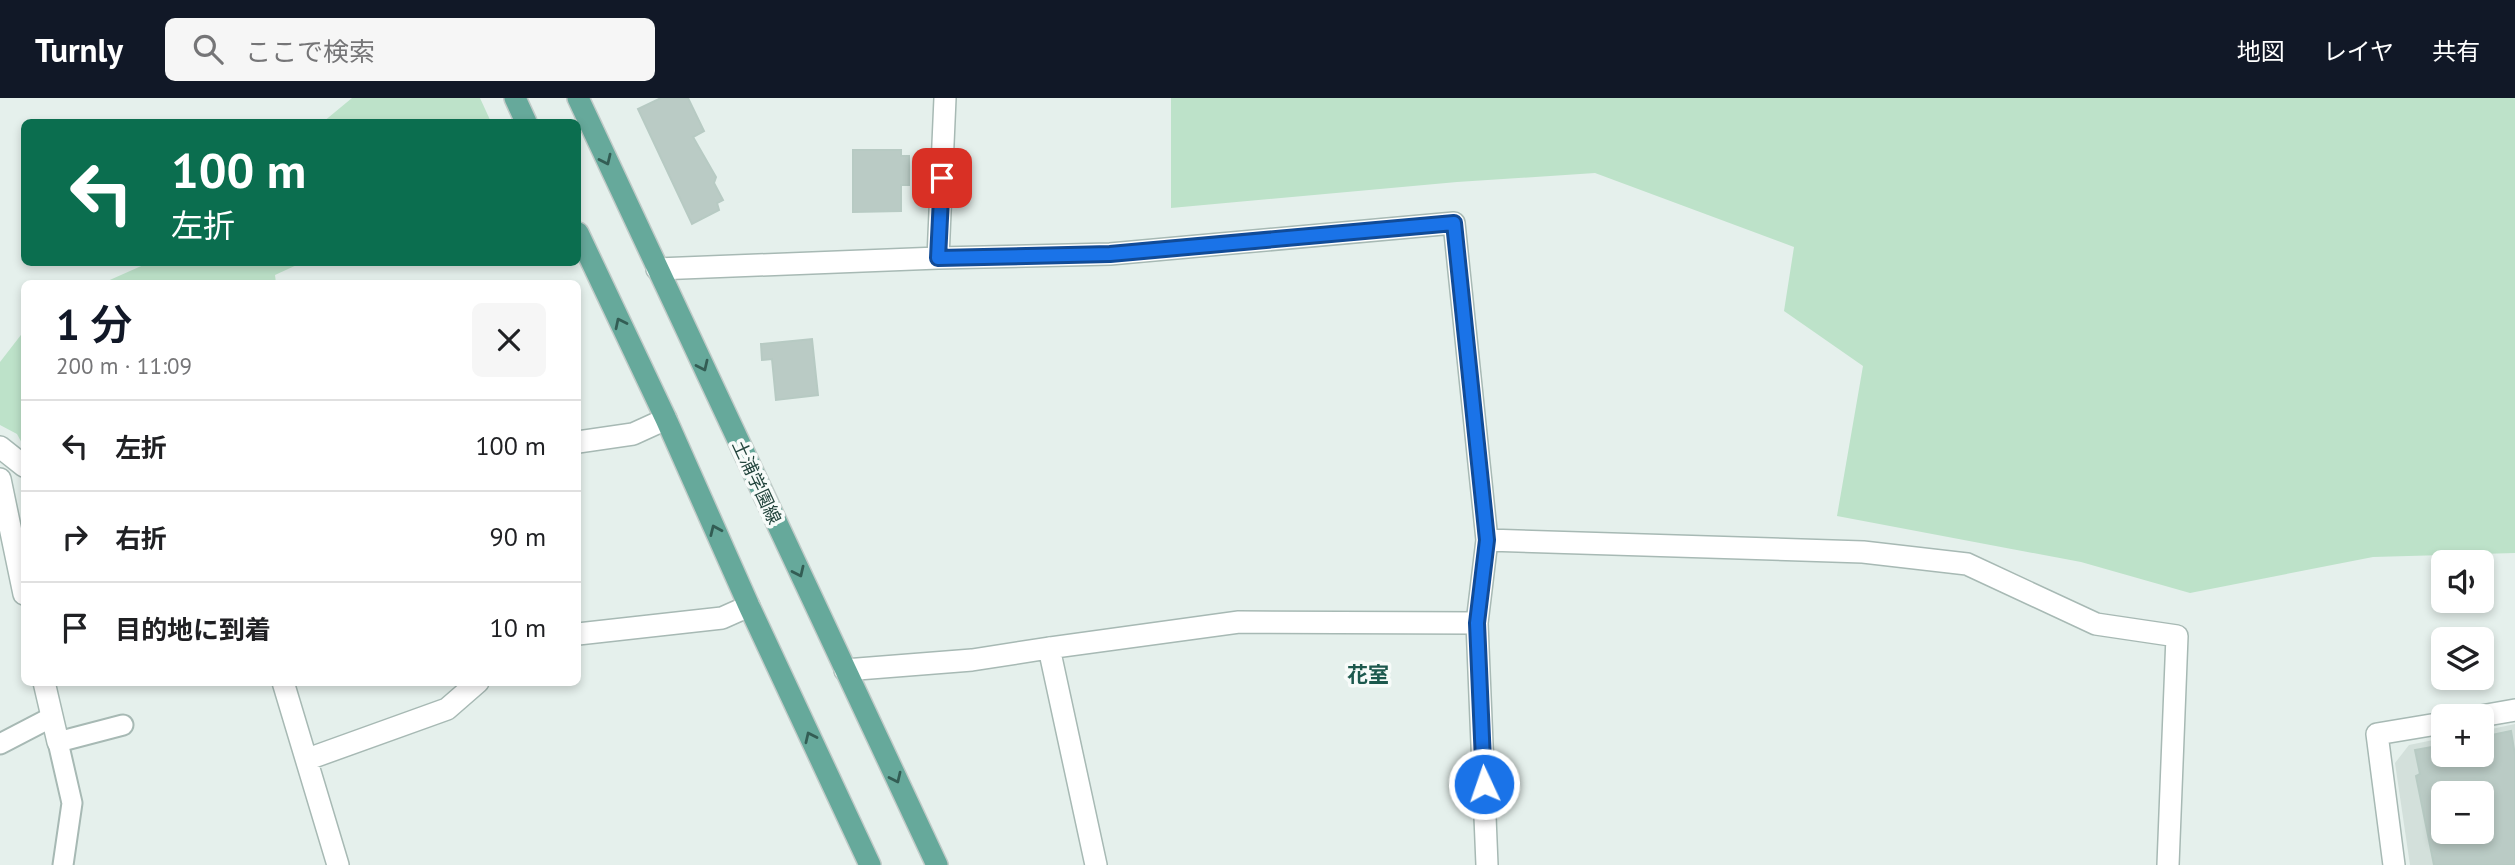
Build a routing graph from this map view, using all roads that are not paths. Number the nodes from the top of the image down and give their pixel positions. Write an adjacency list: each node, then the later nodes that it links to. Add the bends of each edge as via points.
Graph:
1 (515, 98): 4 (main road)
2 (578, 98): 7 (main road, 土浦学園線, one-way to 7)
3 (946, 98): 6 (street)
4 (525, 119)
5 (581, 239): 8 (main road, one-way to 5)
6 (938, 258): 7 (street); 13 (street, via 1110,254 1454,223)
7 (657, 269): 19 (main road, 土浦学園線, one-way to 19)
8 (666, 419): 9 (street, via 634,434); 15 (main road, one-way to 8)
9 (581, 442)
10 (0, 447): 11 (street)
11 (21, 464)
12 (0, 479): 14 (street)
13 (1487, 540): 16 (street); 37 (street, via 1863,552 1967,564 2096,624 2178,636)
14 (21, 580)
15 (749, 606): 17 (street, via 722,618); 33 (main road, one-way to 15)
16 (1477, 623): 18 (street, via 1239,622); 36 (street)
17 (581, 634)
18 (1049, 648): 19 (street, via 972,660); 35 (street)
19 (845, 670): 34 (main road, 土浦学園線, one-way to 34)
20 (45, 686): 25 (street)
21 (284, 686): 30 (street)
22 (473, 686): 30 (street, via 447,709)
23 (2515, 710): 24 (street)
24 (2494, 714)
25 (51, 717): 28 (street); 29 (lane)
26 (123, 725): 28 (lane)
27 (2431, 725): 38 (street, via 2377,734)
28 (58, 742): 31 (lane, via 72,803)
29 (0, 744)
30 (308, 759): 32 (street)
31 (63, 865)
32 (338, 865)
33 (870, 865)
34 (937, 865)
35 (1096, 865)
36 (1487, 865)
37 (2168, 865)
38 (2394, 865)

